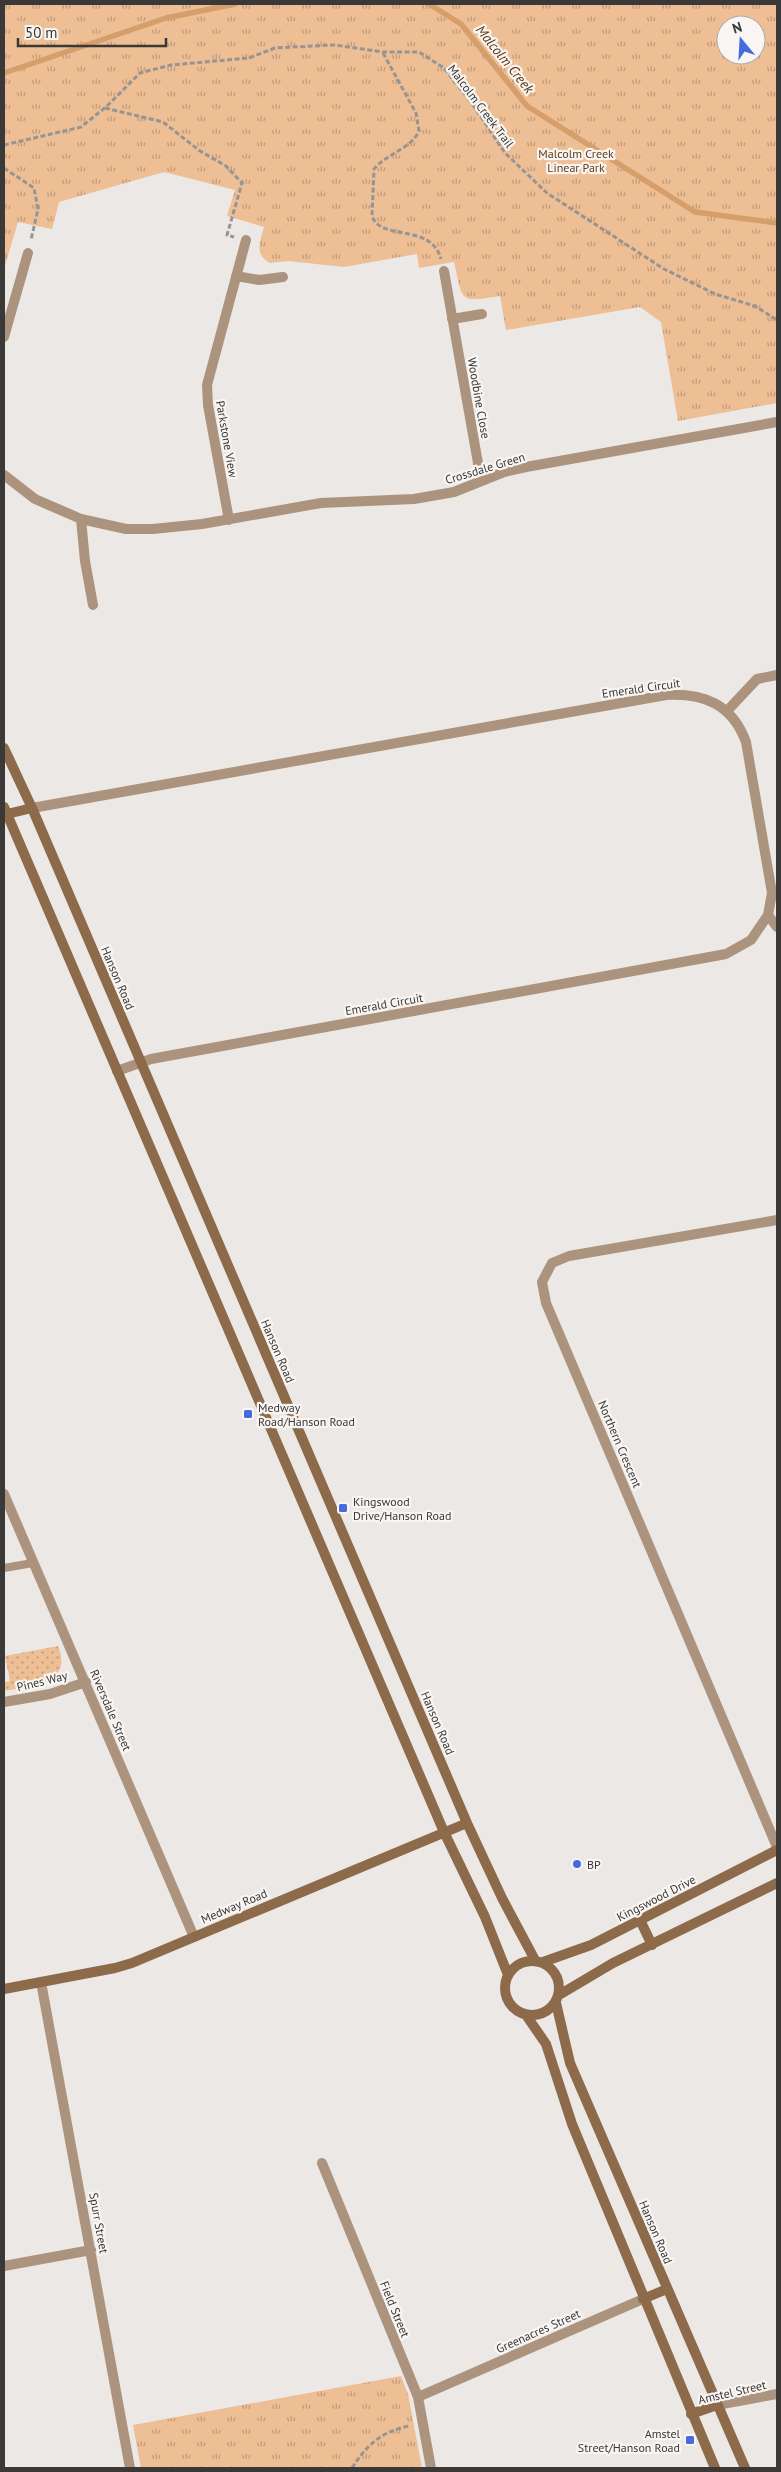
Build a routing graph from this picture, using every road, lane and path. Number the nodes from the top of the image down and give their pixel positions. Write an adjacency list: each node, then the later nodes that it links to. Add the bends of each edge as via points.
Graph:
1 (383, 52): 2 (path, Malcolm Creek Trail, via 335,44 275,48 249,58 172,65 140,73); 7 (path, via 416,113 419,131 413,140 374,169 372,216 384,228 426,238 435,246); 12 (path, Malcolm Creek Trail, via 419,52 444,68 505,153 547,193 664,269 715,294 755,306)
2 (105, 108): 3 (path, Malcolm Creek Trail, via 82,127); 5 (path, via 163,122 200,151 226,166 242,183 227,235)
3 (4, 145)
4 (4, 168): 6 (path, via 34,188 38,209)
5 (246, 240): 8 (street, Parkstone View)
6 (28, 253): 13 (street)
7 (444, 271): 11 (street, Woodbine Close)
8 (236, 276): 9 (street, via 259,280); 18 (street, Parkstone View, via 207,385)
9 (282, 277)
10 (482, 314): 11 (street)
11 (452, 319): 16 (street, Woodbine Close)
12 (777, 320)
13 (4, 337)
14 (777, 422): 16 (street, Crossdale Green, via 526,467)
15 (4, 476): 17 (street, Crossdale Green, via 35,499)
16 (481, 480): 18 (street, Crossdale Green, via 454,492 414,499 320,503)
17 (81, 519): 18 (street, Crossdale Green, via 103,526 144,529); 19 (street)
18 (228, 520)
19 (93, 605)
20 (777, 674): 21 (street, via 757,679)
21 (727, 711): 23 (street, Emerald Circuit, via 698,696 666,695); 25 (street, Emerald Circuit, via 746,742 772,892)
22 (4, 748): 23 (street, Hanson Road)
23 (32, 808): 24 (street); 27 (street, Hanson Road)
24 (5, 810): 28 (street)
25 (768, 915): 26 (street); 27 (street, Emerald Circuit, via 751,940 726,954)
26 (777, 927)
27 (140, 1062): 28 (street, Emerald Circuit); 35 (street, Hanson Road)
28 (117, 1071): 36 (street)
29 (777, 1220): 37 (street, Northern Crescent, via 569,1256 552,1262 542,1282 546,1303)
30 (4, 1494): 31 (street, Riversdale Street)
31 (33, 1563): 32 (lane); 33 (street, Riversdale Street)
32 (4, 1568)
33 (86, 1682): 34 (street, Pines Way, via 50,1694); 40 (street, Riversdale Street)
34 (4, 1702)
35 (467, 1822): 36 (street, Medway Road); 42 (street, Hanson Road, via 502,1898)
36 (444, 1832): 40 (street, Medway Road); 43 (street, via 485,1917)
37 (777, 1848): 39 (street, Kingswood Drive)
38 (777, 1883): 41 (street)
39 (640, 1920): 41 (street); 42 (street, Kingswood Drive, via 591,1945)
40 (194, 1937): 44 (street, Medway Road, via 115,1968)
41 (652, 1945): 46 (street, via 593,1973)
42 (539, 1961): 43 (street, via 519,1964); 46 (street, via 555,1972 560,1987)
43 (508, 1975): 47 (street, via 507,1999 518,2012)
44 (41, 1982): 45 (street, Medway Road); 49 (street, Spurr Street)
45 (4, 1989)
46 (558, 1999): 47 (street, via 543,2013); 51 (street, Hanson Road, via 570,2063)
47 (526, 2014): 52 (street, via 546,2044 572,2124)
48 (322, 2163): 54 (street, Field Street)
49 (91, 2250): 50 (street); 58 (street, Spurr Street)
50 (4, 2266)
51 (667, 2289): 52 (street, Greenacres Street); 55 (street, Hanson Road)
52 (643, 2299): 54 (street, Greenacres Street); 56 (street)
53 (777, 2394): 55 (street, Amstel Street)
54 (418, 2397): 57 (street, Field Street)
55 (717, 2405): 56 (street, Amstel Street); 62 (street, Hanson Road)
56 (692, 2414): 61 (street)
57 (423, 2424): 59 (path, via 392,2430 378,2437 367,2446); 60 (street, Field Street)
58 (130, 2468)
59 (352, 2468)
60 (431, 2468)
61 (714, 2468)
62 (745, 2468)

